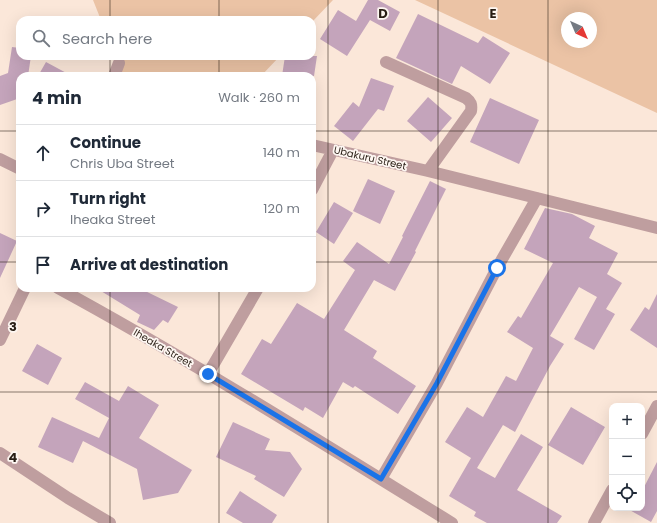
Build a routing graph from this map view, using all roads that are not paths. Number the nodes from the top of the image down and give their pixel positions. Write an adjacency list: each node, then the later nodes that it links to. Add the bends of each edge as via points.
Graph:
1 (386, 62): 8 (street, via 466,98 472,106)
2 (119, 64): 3 (street)
3 (116, 72)
4 (316, 146): 5 (street, Ubakuru Street)
5 (333, 150): 8 (street, Ubakuru Street); 9 (street)
6 (0, 159): 7 (street)
7 (16, 167)
8 (428, 171): 10 (street, Ubakuru Street)
9 (316, 182)
10 (537, 198): 11 (street, Ubakuru Street); 20 (street, via 437,383)
11 (657, 228)
12 (23, 292): 15 (street)
13 (65, 292): 16 (street, Iheaka Street)
14 (256, 292): 16 (street)
15 (0, 340)
16 (208, 374): 20 (street, Iheaka Street)
17 (657, 406): 18 (street)
18 (645, 428)
19 (0, 453): 22 (street)
20 (381, 479): 23 (street, Iheaka Street)
21 (609, 496): 24 (street)
22 (110, 523)
23 (452, 523)
24 (594, 523)

